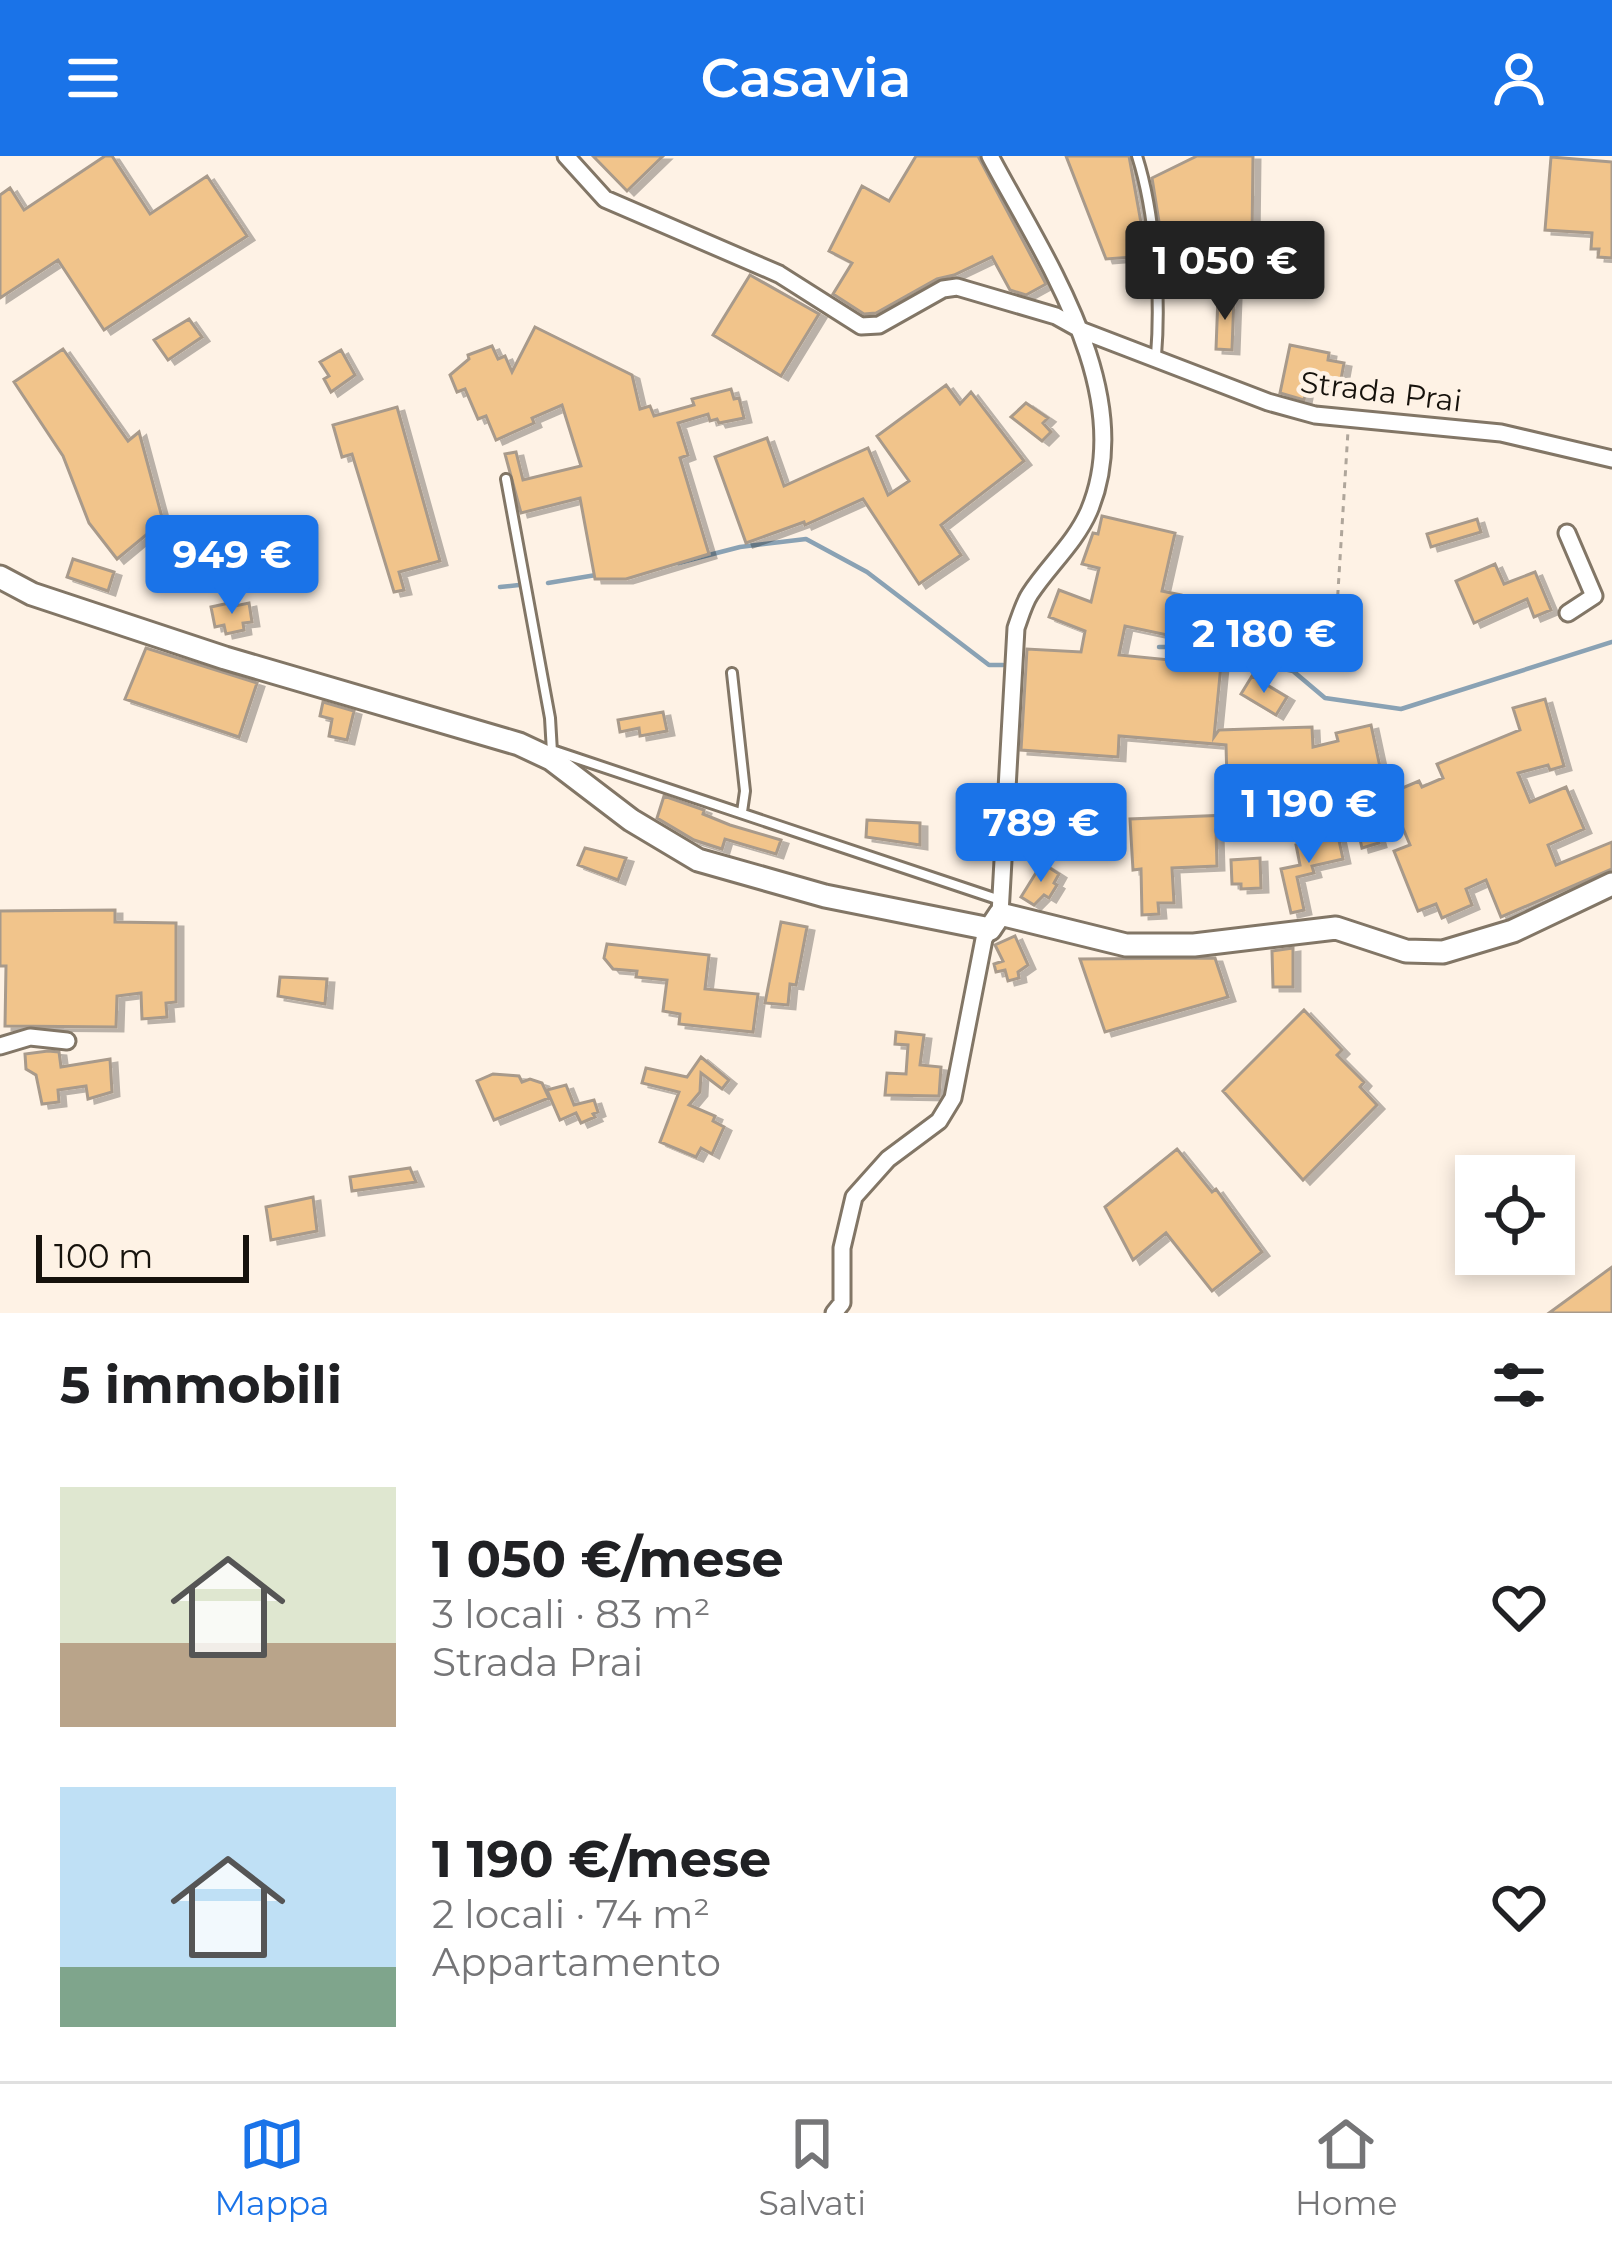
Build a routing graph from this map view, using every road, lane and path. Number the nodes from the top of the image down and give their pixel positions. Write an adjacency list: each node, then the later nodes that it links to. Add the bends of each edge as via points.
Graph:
1 (566, 156): 4 (street, Strada Prai, via 605,199 779,274 861,326 957,287)
2 (991, 156): 4 (street)
3 (1138, 156): 5 (lane)
4 (1082, 331): 5 (street, Strada Prai); 17 (street, via 1102,461 1090,509 1028,596 1016,628)
5 (1156, 356): 6 (street, Strada Prai, via 1268,402)
6 (1349, 420): 7 (street, Strada Prai, via 1501,433); 12 (path, via 1336,623)
7 (1612, 459)
8 (506, 478): 14 (lane)
9 (1567, 533): 11 (street, via 1594,596)
10 (0, 577): 14 (street, via 172,640)
11 (1568, 613)
12 (1344, 627)
13 (732, 673): 15 (lane)
14 (551, 754): 15 (lane); 17 (street, via 632,820 698,860 825,896)
15 (742, 812): 17 (lane)
16 (1612, 884): 17 (street, via 1488,940 1424,953 1336,928 1126,945)
17 (997, 914): 20 (street, via 984,939 953,1098 939,1121 854,1197 842,1248 842,1303)
18 (67, 1042): 19 (street, via 30,1037)
19 (0, 1046)
20 (834, 1313)

